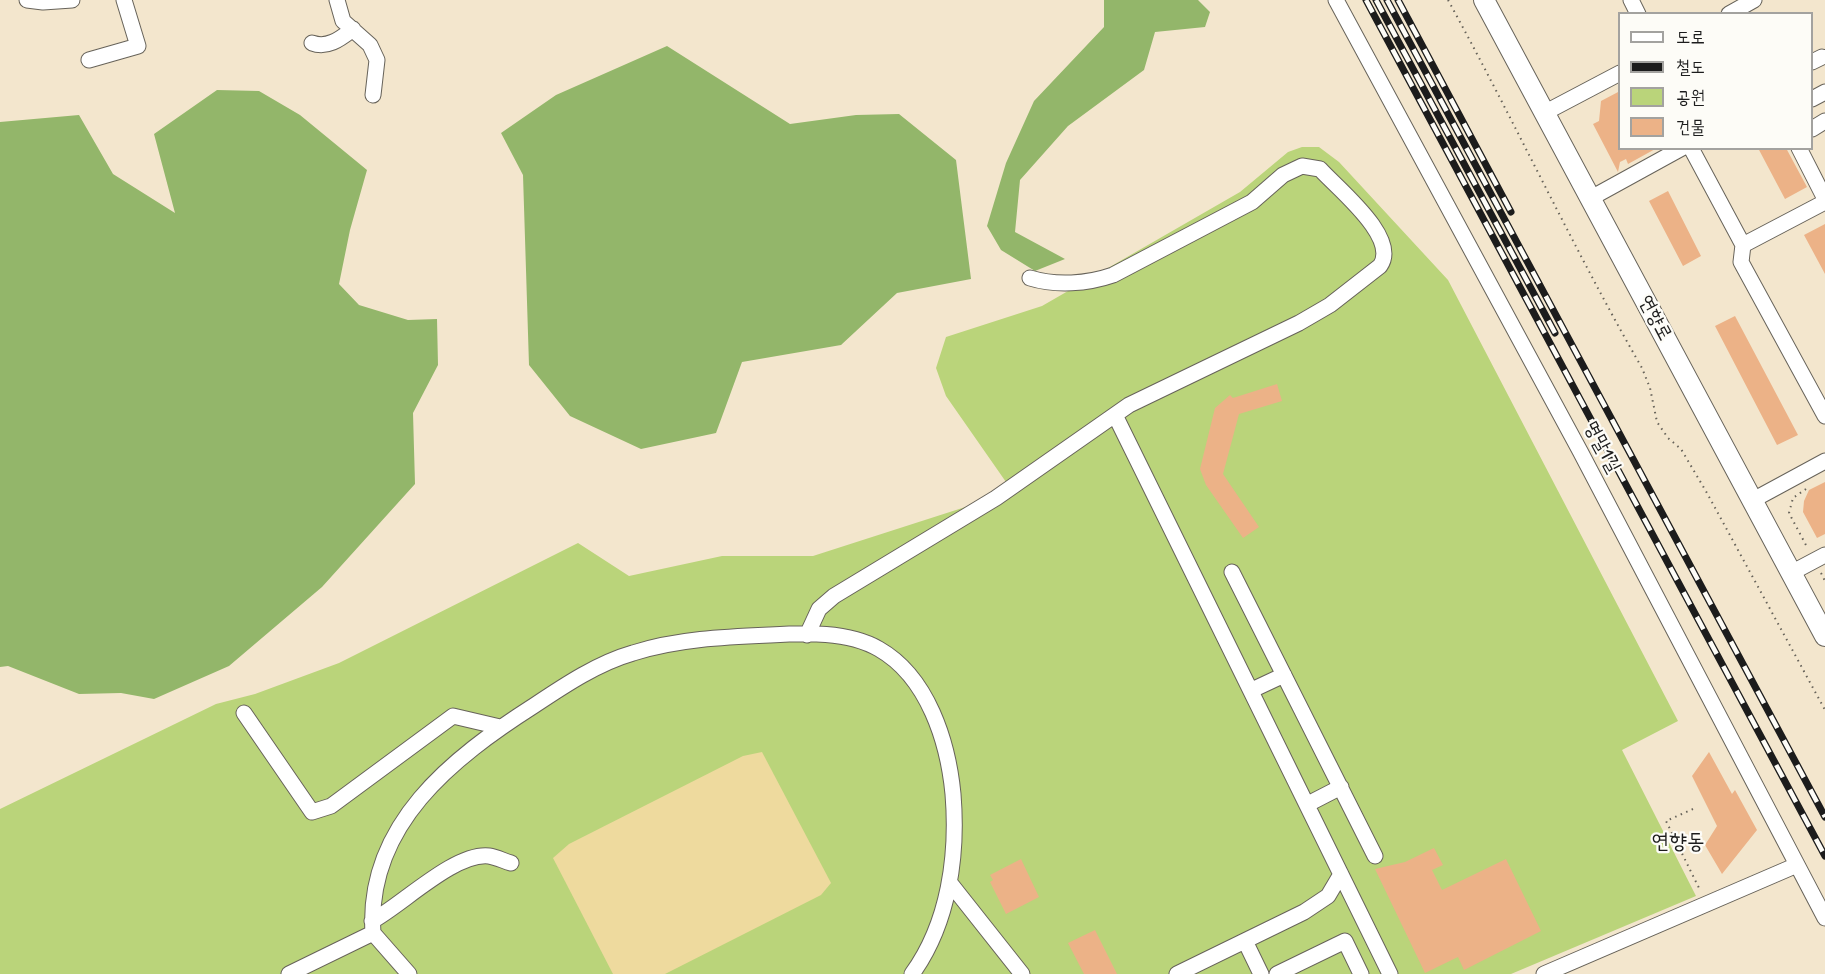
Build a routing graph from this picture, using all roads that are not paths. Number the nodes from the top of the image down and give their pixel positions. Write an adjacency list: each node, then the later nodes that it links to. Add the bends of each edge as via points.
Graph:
1 (27, 0): 2 (street)
2 (72, 0)
3 (124, 0): 11 (street, via 138,46)
4 (337, 0): 9 (street, via 343,21)
5 (1336, 0): 39 (street, 명말1길, via 1580,451)
6 (1484, 0): 14 (main road, 연향로)
7 (1754, 0): 8 (street)
8 (1733, 12)
9 (353, 29): 10 (street, via 333,43); 13 (street, via 377,60)
10 (312, 43)
11 (89, 60)
12 (1618, 74): 14 (street)
13 (373, 95)
14 (1546, 112): 18 (main road, 연향로)
15 (1678, 150): 18 (street)
16 (1692, 150): 20 (street)
17 (1800, 150): 19 (street)
18 (1591, 198): 25 (main road, 연향로)
19 (1825, 201): 20 (street)
20 (1743, 245): 23 (street, via 1741,262)
21 (1030, 278): 22 (street, via 1042,282 1094,282 1113,275 1252,202 1273,182 1302,166 1320,169 1383,240 1384,259 1380,266 1330,305 1148,394)
22 (1115, 415): 29 (street, via 996,498 834,596 819,609); 32 (street)
23 (1825, 416)
24 (1825, 461): 25 (street)
25 (1753, 500): 28 (main road, 연향로)
26 (1820, 558): 28 (street)
27 (1232, 572): 31 (street)
28 (1791, 573): 30 (main road, 연향로)
29 (807, 635): 34 (street, via 687,641 630,654 606,663); 41 (street, via 865,642 881,650 911,676 931,711 946,755 955,821)
30 (1825, 636)
31 (1284, 675): 32 (street); 35 (street)
32 (1252, 690): 36 (street)
33 (244, 712): 34 (street, via 312,812 331,806 453,716)
34 (501, 727): 43 (street, via 440,776 405,819 377,875)
35 (1341, 787): 36 (street); 37 (street)
36 (1308, 804): 40 (street)
37 (1375, 856)
38 (511, 863): 43 (street, via 489,856 462,862 430,880)
39 (1797, 865): 42 (street, 명말1길); 54 (street)
40 (1341, 874): 44 (street, via 1320,902); 53 (street)
41 (950, 883): 47 (street, via 926,952); 48 (street)
42 (1825, 918)
43 (372, 927): 45 (street); 46 (street)
44 (1245, 941): 49 (street); 50 (street)
45 (289, 974)
46 (409, 974)
47 (912, 974)
48 (1022, 974)
49 (1177, 974)
50 (1261, 974)
51 (1277, 974): 52 (street, via 1345,941)
52 (1361, 974)
53 (1390, 974)
54 (1544, 974)

